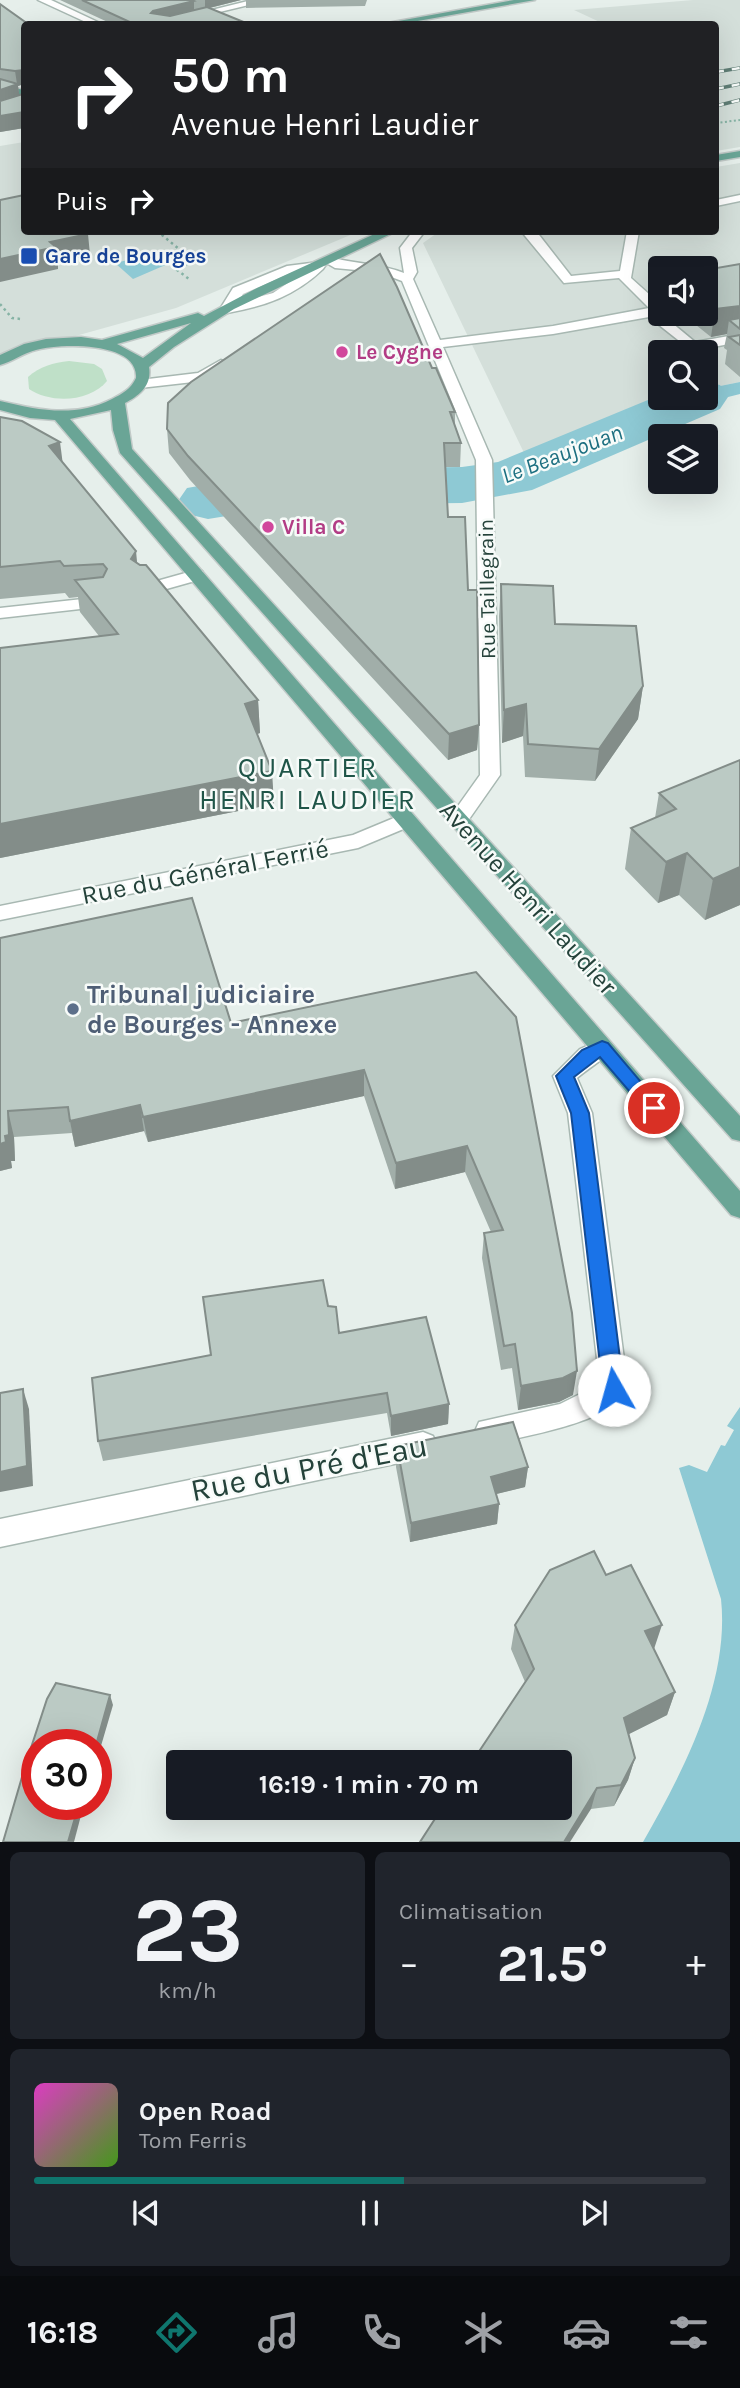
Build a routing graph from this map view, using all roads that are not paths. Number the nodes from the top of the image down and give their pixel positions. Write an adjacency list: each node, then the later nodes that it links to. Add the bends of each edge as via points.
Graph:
1 (43, 0): 4 (street)
2 (264, 0): 5 (street)
3 (530, 0): 6 (main road)
4 (90, 21)
5 (173, 21)
6 (405, 21)
7 (0, 88): 8 (main road)
8 (21, 96)
9 (740, 154): 10 (main road)
10 (719, 158)
11 (740, 198): 12 (street)
12 (719, 202)
13 (384, 235): 17 (main road)
14 (416, 235): 19 (street, Rue Taillegrain, via 405,248 411,272)
15 (530, 235): 18 (street, via 568,280)
16 (632, 235): 21 (street, via 625,279)
17 (331, 267): 19 (street, via 380,268); 23 (street, via 265,302); 23 (street, via 291,269 238,291)
18 (619, 274)
19 (407, 279): 28 (street, Rue Taillegrain)
20 (648, 294): 21 (street)
21 (642, 295): 22 (street)
22 (648, 301)
23 (227, 309): 27 (main road); 31 (main road, via 164,346)
24 (648, 314): 28 (street, via 553,331)
25 (667, 326): 26 (street, via 692,347)
26 (740, 338)
27 (103, 344): 30 (main road, via 51,343); 31 (main road, via 121,349)
28 (437, 344): 41 (street, Rue Taillegrain, via 484,460 490,775)
29 (234, 356): 32 (street, via 202,377)
30 (0, 361)
31 (142, 366): 32 (main road)
32 (140, 384): 33 (main road)
33 (118, 402): 35 (main road); 41 (main road, Avenue Henri Laudier, via 125,450)
34 (0, 405): 35 (main road, via 34,415)
35 (60, 416): 36 (main road, Avenue Henri Laudier)
36 (196, 575): 37 (street); 40 (main road, Avenue Henri Laudier)
37 (145, 590)
38 (101, 602): 39 (street)
39 (0, 613)
40 (407, 820): 42 (street, Rue du Général Ferrié, via 358,841); 43 (main road, Avenue Henri Laudier)
41 (458, 820): 44 (main road, Avenue Henri Laudier)
42 (0, 913)
43 (602, 1048): 45 (main road, Avenue Henri Laudier); 46 (street, Rue du Pré d'Eau, via 565,1076 580,1113 614,1390 564,1416)
44 (740, 1132)
45 (740, 1208)
46 (0, 1533)

